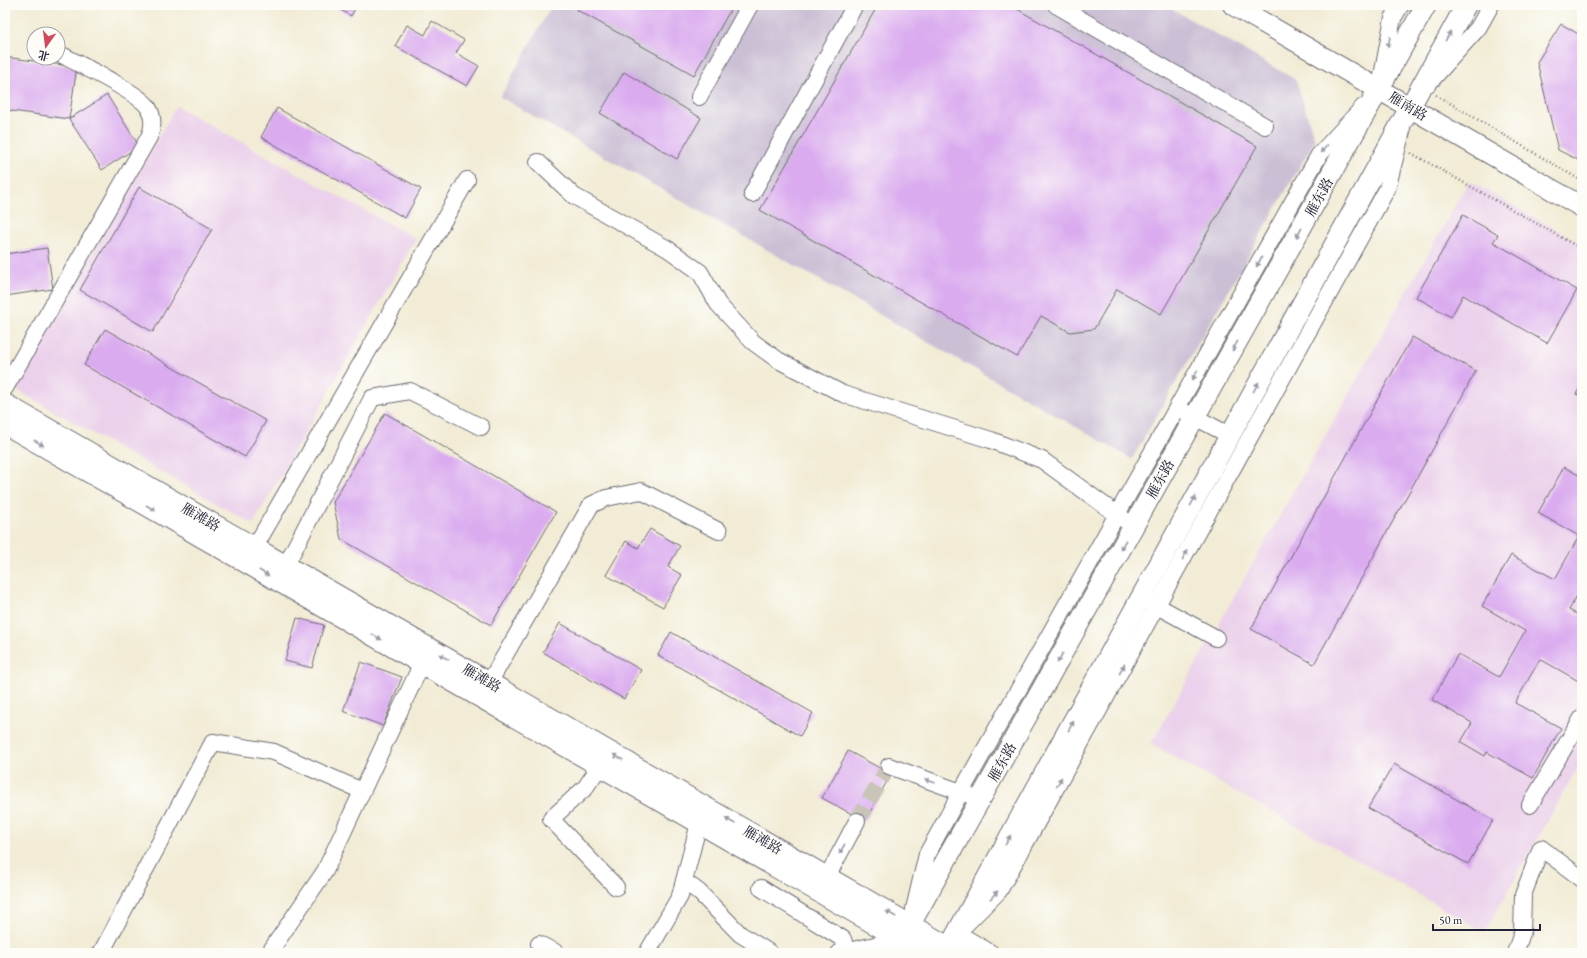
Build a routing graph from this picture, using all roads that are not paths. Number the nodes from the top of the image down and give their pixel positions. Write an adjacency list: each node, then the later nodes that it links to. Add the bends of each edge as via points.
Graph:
1 (750, 5): 11 (street)
2 (855, 5): 16 (street)
3 (1056, 5): 13 (street)
4 (1233, 5): 10 (main road, 雁南路)
5 (1401, 5): 10 (street, one-way to 10, via 1393,18)
6 (1426, 5): 10 (main road, 雁东路)
7 (1466, 5): 12 (main road, one-way to 7)
8 (1491, 5): 12 (street, via 1478,28)
9 (66, 57): 18 (street, via 139,97 152,116 151,131)
10 (1380, 89): 12 (main road, 雁南路); 20 (street, one-way to 20, via 1319,155); 21 (main road, 雁东路, one-way to 21)
11 (699, 97)
12 (1408, 106): 17 (main road, 雁南路); 24 (main road, one-way to 12); 30 (street, one-way to 12, via 1387,189)
13 (1265, 126)
14 (538, 162): 25 (street, via 574,196 668,249 700,272 718,304 753,342 778,360 843,394 991,440 1042,460)
15 (467, 180): 28 (street)
16 (752, 194)
17 (1582, 207)
18 (5, 388)
19 (5, 404): 28 (main road, 雁滩路)
20 (1177, 408): 21 (street); 25 (street)
21 (1195, 417): 24 (street); 26 (main road, 雁东路)
22 (5, 424): 28 (main road, 雁滩路, one-way to 28)
23 (480, 427): 29 (street, via 410,391 372,398)
24 (1229, 436): 30 (main road, one-way to 24)
25 (1117, 514): 26 (street); 38 (street)
26 (1133, 527): 39 (main road, 雁东路, one-way to 39)
27 (719, 531): 33 (street, via 641,491 606,498 591,505)
28 (250, 555): 29 (main road, 雁滩路); 32 (main road, 雁滩路, one-way to 32)
29 (286, 566): 33 (main road, 雁滩路, one-way to 29)
30 (1149, 601): 31 (street); 50 (main road, one-way to 30)
31 (1216, 638)
32 (422, 663): 35 (main road, 雁滩路); 37 (street)
33 (489, 683): 43 (main road, 雁滩路, one-way to 33)
34 (1582, 718): 40 (street)
35 (600, 766): 42 (main road, 雁滩路); 46 (street, via 585,788 551,819)
36 (889, 766): 38 (street, one-way to 36)
37 (362, 791): 52 (street, via 274,752 213,742); 53 (street, via 325,871)
38 (960, 792): 39 (street); 48 (street, via 927,854)
39 (980, 799): 48 (main road, 雁东路)
40 (1530, 805)
41 (857, 821): 43 (street, one-way to 43)
42 (699, 823): 45 (street); 48 (main road, 雁滩路)
43 (827, 877): 48 (main road, 雁滩路, one-way to 43)
44 (1582, 879): 60 (street, via 1541,848 1523,894 1522,934)
45 (684, 881): 55 (street, via 680,896); 56 (street, via 700,892 740,934)
46 (616, 887)
47 (761, 888): 51 (street, via 843,939)
48 (902, 939): 50 (main road, 雁滩路); 51 (street); 57 (street, 雁滩路); 58 (main road, 雁滩路)
49 (539, 944): 54 (street)
50 (953, 947): 59 (street, 雁滩路)
51 (844, 952)
52 (102, 953)
53 (269, 953)
54 (557, 953)
55 (647, 953)
56 (770, 953)
57 (919, 953)
58 (925, 953)
59 (991, 953)
60 (1515, 953)

